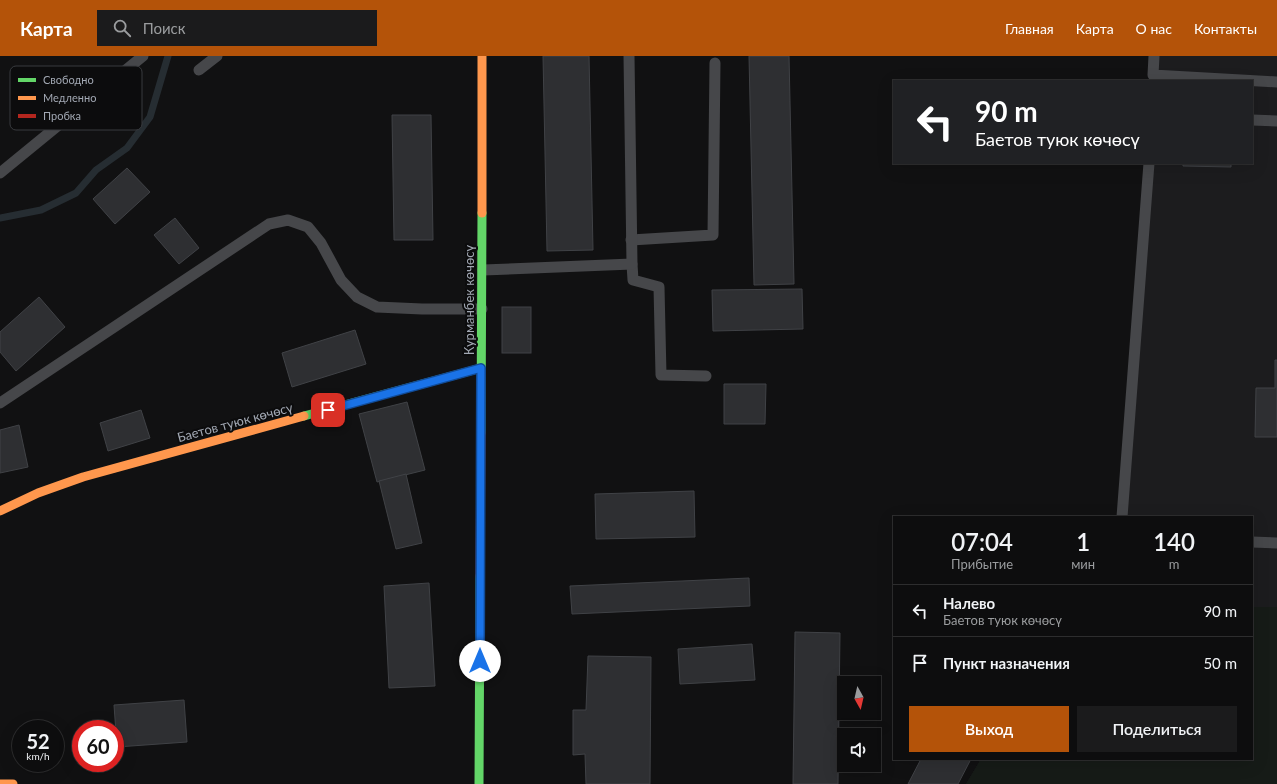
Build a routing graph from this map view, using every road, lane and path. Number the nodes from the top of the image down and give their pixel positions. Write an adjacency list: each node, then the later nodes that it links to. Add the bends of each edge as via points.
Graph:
1 (143, 56): 7 (lane)
2 (218, 56): 8 (lane)
3 (482, 56): 20 (main road, Курманбек көчөсү)
4 (629, 56): 18 (lane)
5 (1154, 56): 9 (lane)
6 (715, 63): 18 (lane, via 713,235)
7 (131, 66)
8 (199, 70)
9 (1153, 78): 10 (lane)
10 (1215, 80)
11 (1253, 81): 12 (lane)
12 (1277, 82)
13 (1253, 120): 14 (lane)
14 (1277, 122)
15 (53, 130): 17 (lane)
16 (1149, 164): 26 (lane)
17 (0, 173)
18 (632, 240): 19 (lane)
19 (632, 264): 20 (lane); 23 (lane, via 633,280 659,287 661,375)
20 (482, 270): 21 (main road, Курманбек көчөсү)
21 (482, 309): 22 (main road, Курманбек көчөсү); 24 (lane, via 378,307 357,297 341,280 321,243 308,227 288,220 269,224)
22 (481, 368): 25 (main road, Баетов туюк көчөсү, via 83,477 38,493); 31 (main road, Курманбек көчөсү)
23 (706, 376)
24 (0, 403)
25 (0, 511)
26 (1122, 516)
27 (1253, 542): 28 (lane)
28 (1277, 543)
29 (0, 784): 30 (main road)
30 (13, 784)
31 (479, 784)

